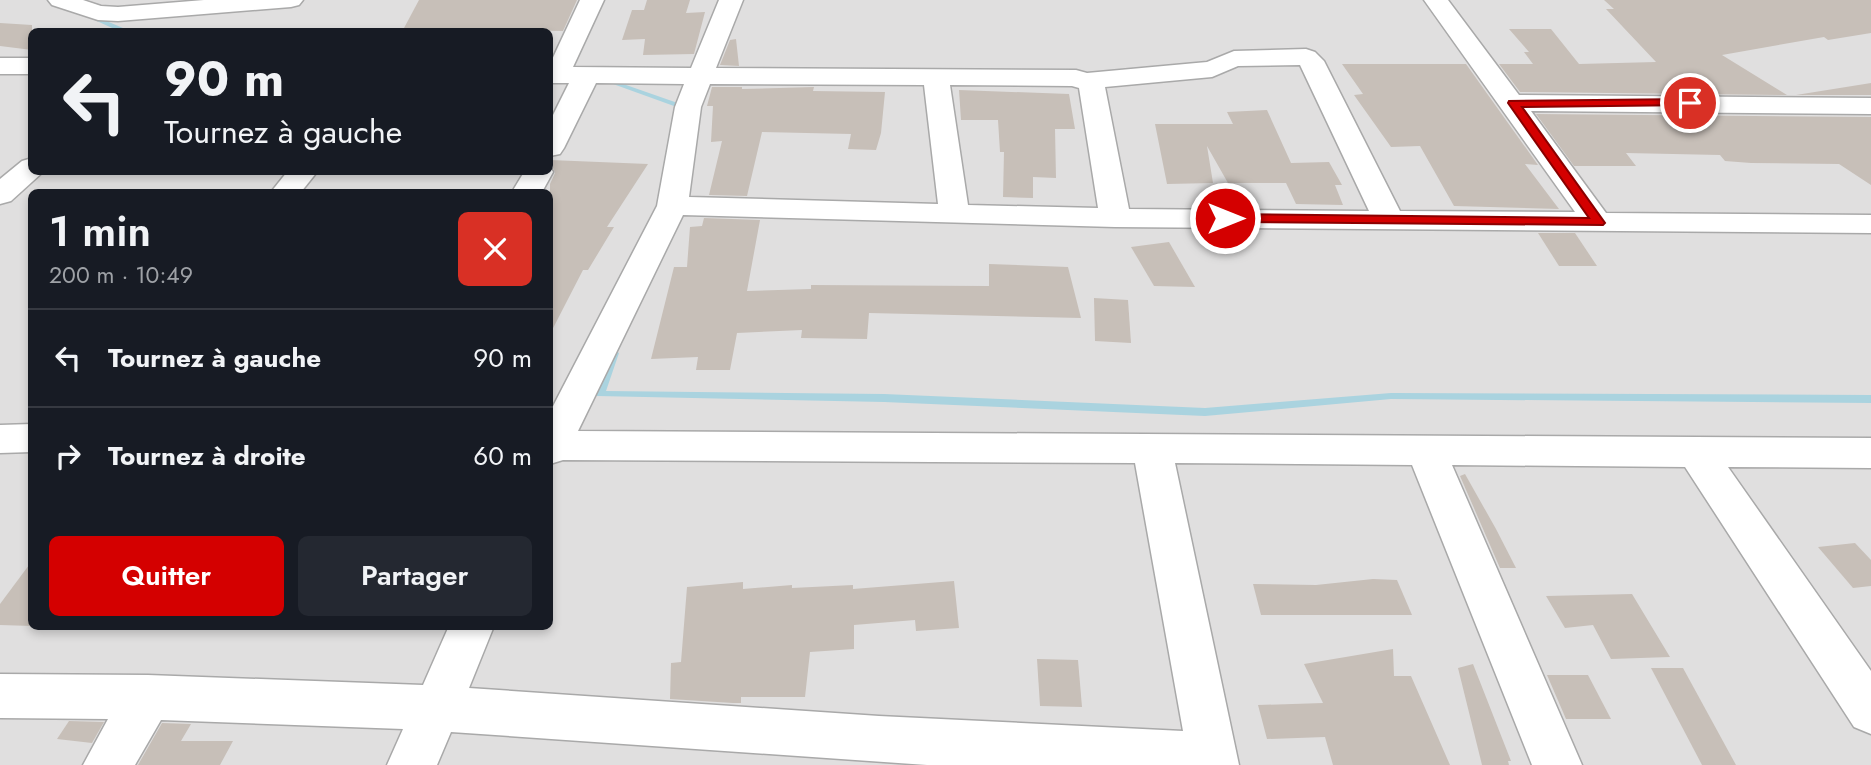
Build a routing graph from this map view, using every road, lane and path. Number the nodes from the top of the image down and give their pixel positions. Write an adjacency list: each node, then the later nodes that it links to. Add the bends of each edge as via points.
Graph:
1 (60, 0): 6 (street, via 108,14)
2 (281, 0): 6 (street)
3 (592, 0): 11 (street)
4 (731, 0): 10 (street)
5 (1436, 0): 15 (street)
6 (205, 7): 7 (street)
7 (183, 28)
8 (0, 66): 9 (street)
9 (28, 66)
10 (703, 74): 12 (street); 13 (street); 22 (street, via 688,107)
11 (553, 75): 12 (street)
12 (586, 76): 17 (street)
13 (936, 78): 14 (street); 23 (street)
14 (1086, 80): 24 (street, via 1091,84); 25 (street, via 1212,69 1234,59 1306,57)
15 (1514, 103): 16 (street); 26 (street)
16 (1869, 107)
17 (553, 142)
18 (28, 170): 21 (street)
19 (300, 175): 20 (street)
20 (288, 189)
21 (0, 195)
22 (672, 206): 23 (street); 30 (street)
23 (954, 212): 24 (street)
24 (1115, 218): 25 (street)
25 (1389, 220): 26 (street)
26 (1598, 223): 27 (street)
27 (1871, 224)
28 (28, 438): 29 (street)
29 (0, 439)
30 (553, 440)
31 (553, 446): 32 (street)
32 (1152, 449): 33 (street); 42 (street)
33 (1426, 450): 34 (street); 45 (street)
34 (1696, 452): 35 (street); 40 (street)
35 (1871, 453)
36 (470, 630): 39 (street)
37 (0, 696): 38 (street)
38 (148, 697): 39 (street); 43 (street)
39 (436, 708): 41 (street); 44 (street)
40 (1871, 711)
41 (878, 752): 42 (street)
42 (1213, 760)
43 (107, 765)
44 (411, 765)
45 (1556, 765)

